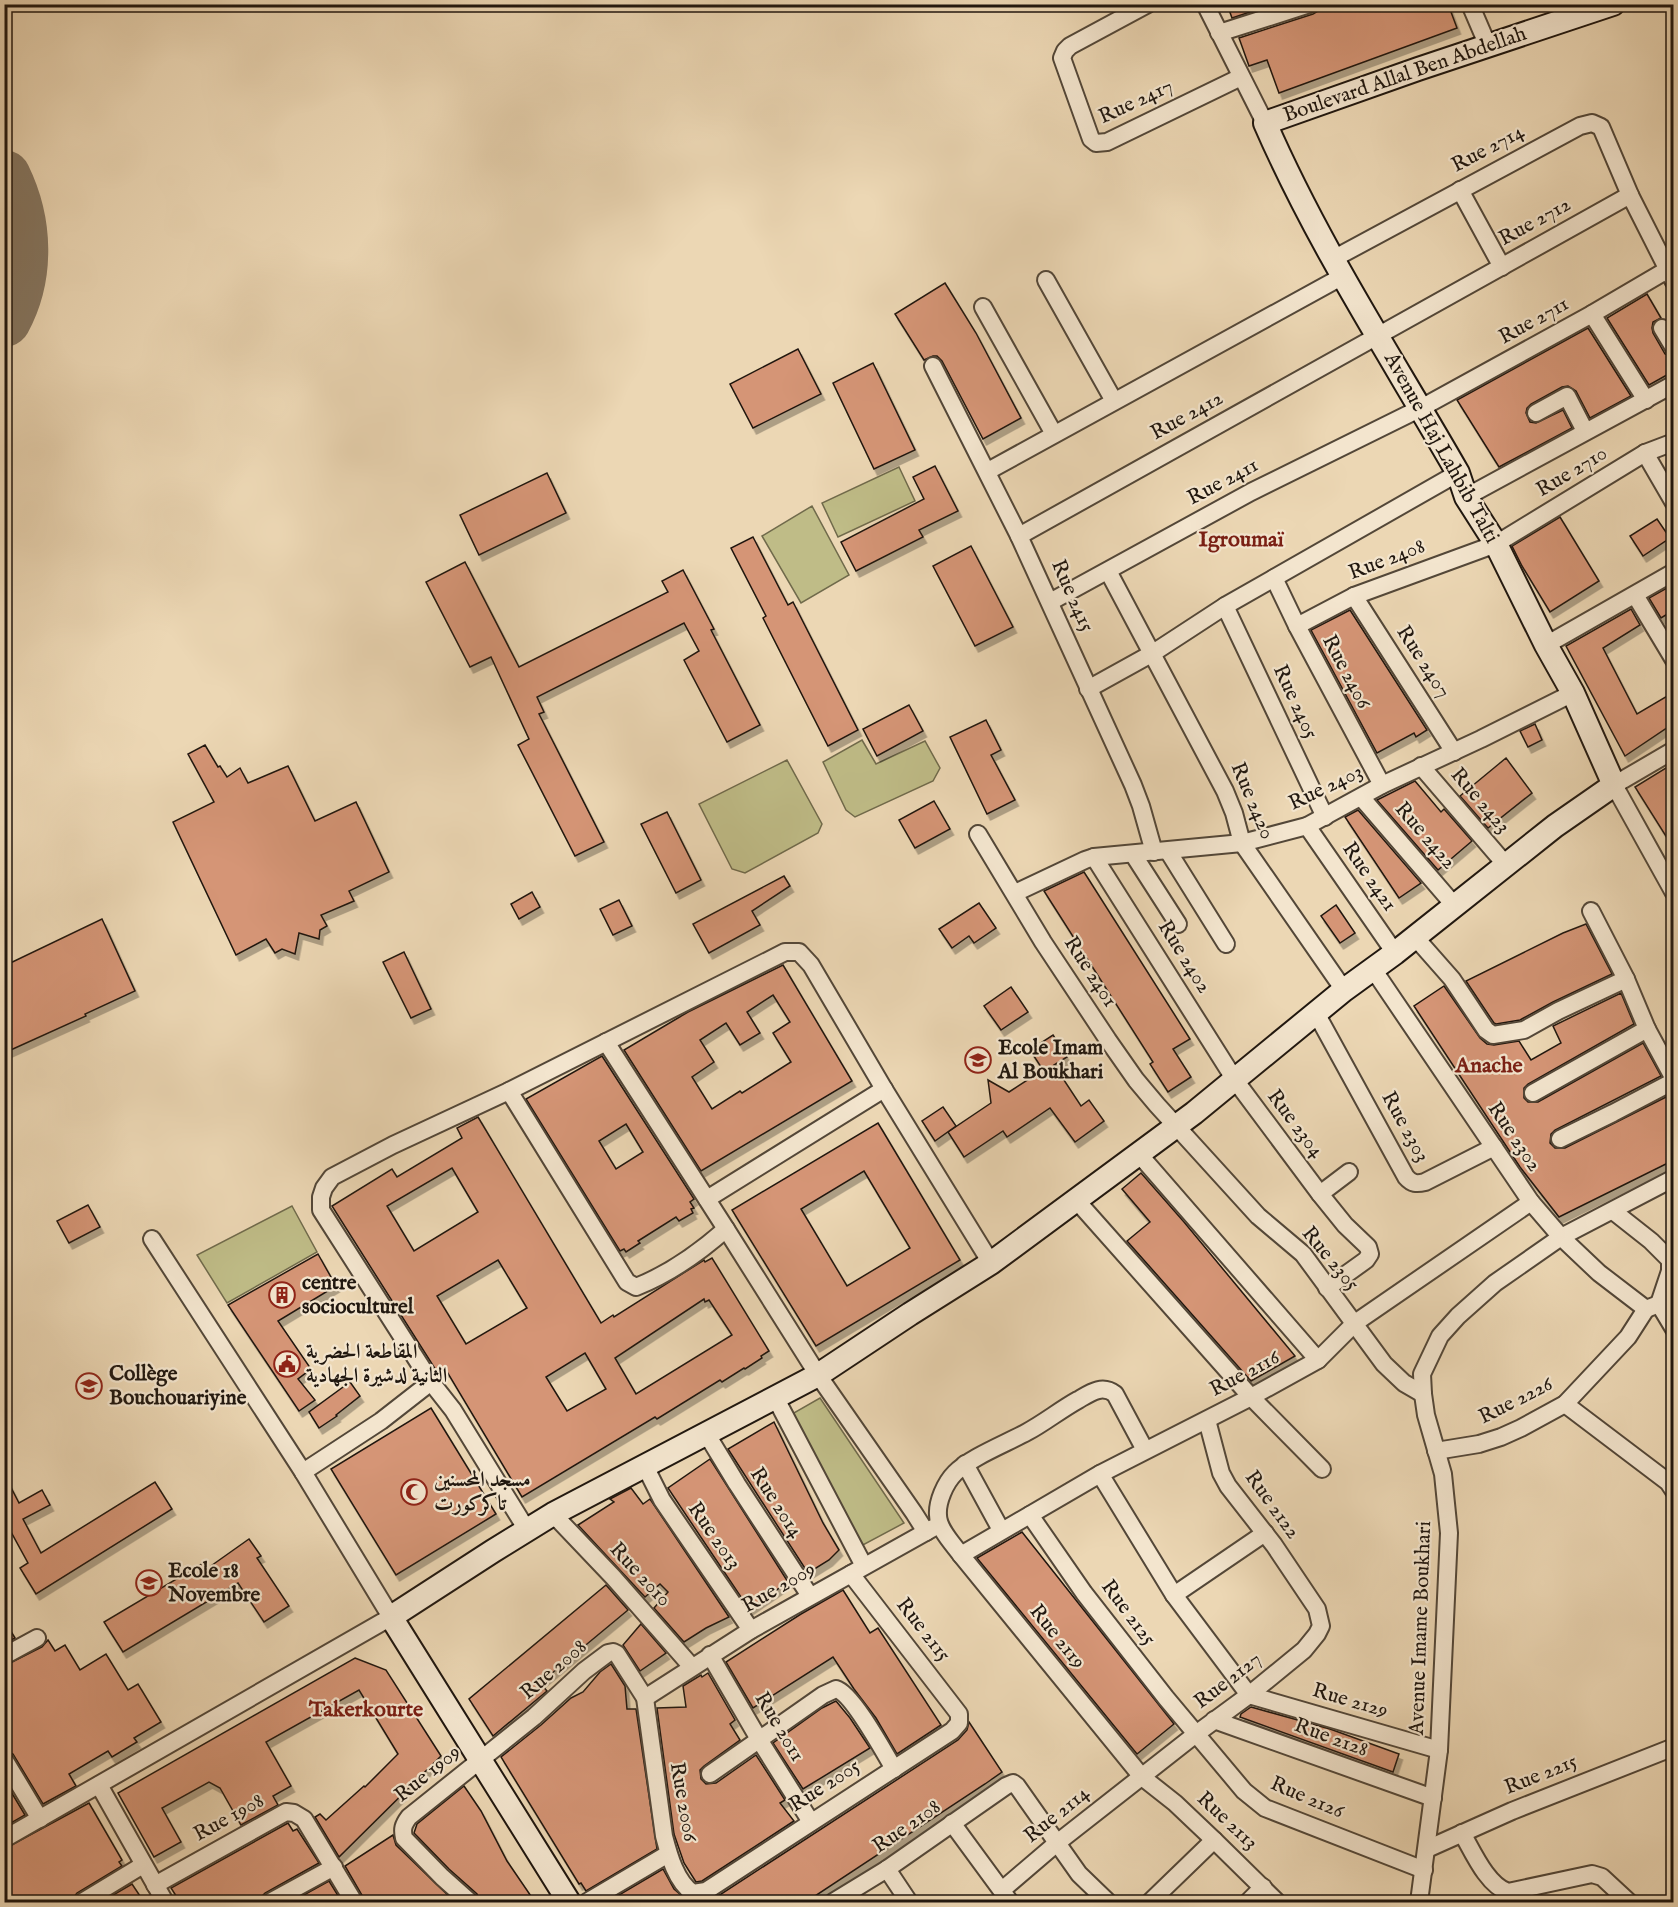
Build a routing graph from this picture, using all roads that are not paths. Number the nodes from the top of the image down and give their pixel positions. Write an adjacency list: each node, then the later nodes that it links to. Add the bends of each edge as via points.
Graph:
1 (1148, 4): 8 (street, Rue 2417, via 1070,46 1062,58 1091,139 1096,143 1107,142)
2 (1205, 4): 6 (street, Avenue Haj Lahbib Talti)
3 (1310, 4): 6 (street)
4 (1470, 4): 7 (street)
5 (1613, 4): 7 (street, Boulevard Allal Ben Abdellah)
6 (1219, 33): 8 (street, Avenue Haj Lahbib Talti)
7 (1488, 46): 9 (street, Boulevard Allal Ben Abdellah)
8 (1241, 77): 9 (street, Avenue Haj Lahbib Talti)
9 (1265, 123): 12 (street, Avenue Haj Lahbib Talti)
10 (1460, 190): 11 (street, Rue 2714, via 1592,123 1601,126); 12 (street, Rue 2714); 13 (street)
11 (1630, 195): 13 (street, Rue 2712); 14 (street)
12 (1338, 267): 19 (street, Avenue Haj Lahbib Talti); 23 (street, Rue 2714)
13 (1502, 267): 19 (street, Rue 2712)
14 (1670, 276): 17 (street, Rue 2711)
15 (1046, 280): 23 (street)
16 (983, 307): 28 (street)
17 (1592, 314): 24 (street); 25 (street, Rue 2711)
18 (1662, 328): 20 (street)
19 (1377, 335): 25 (street, Avenue Haj Lahbib Talti); 35 (street, Rue 2412)
20 (1674, 348)
21 (933, 366): 31 (street, Rue 2415)
22 (1674, 384): 24 (street)
23 (1114, 400): 28 (street, Rue 2714)
24 (1646, 400): 27 (street)
25 (1420, 408): 32 (street, Avenue Haj Lahbib Talti); 37 (street, Rue 2411, via 1251,492)
26 (1536, 413): 27 (street, via 1567,396)
27 (1585, 431): 33 (street)
28 (1054, 434): 31 (street, Rue 2714)
29 (1674, 442): 30 (street, Rue 2710)
30 (1645, 453): 34 (street); 36 (street, Rue 2710)
31 (988, 471): 35 (street, Rue 2415)
32 (1458, 473): 33 (street, Avenue Haj Lahbib Talti); 39 (street)
33 (1466, 497): 36 (street, Avenue Haj Lahbib Talti)
34 (1674, 503)
35 (1019, 536): 42 (street, Rue 2415)
36 (1496, 544): 41 (street, Rue 2408); 45 (street, Avenue Haj Lahbib Talti)
37 (1108, 571): 42 (street, Rue 2411); 46 (street, Rue 2420)
38 (1674, 572): 40 (street)
39 (1274, 578): 43 (street); 44 (street, Rue 2406)
40 (1635, 595): 45 (street); 47 (street)
41 (1354, 596): 44 (street, Rue 2408); 51 (street, Rue 2407)
42 (1050, 602): 48 (street, Rue 2415)
43 (1225, 606): 46 (street); 56 (street, Rue 2405)
44 (1297, 626): 53 (street, Rue 2406)
45 (1546, 645): 49 (street, Avenue Haj Lahbib Talti)
46 (1153, 653): 48 (street); 59 (street, Rue 2420, via 1225,791)
47 (1674, 660)
48 (1088, 689): 60 (street, Rue 2415)
49 (1573, 693): 51 (street, Rue 2403); 54 (street, Avenue Haj Lahbib Talti)
50 (1674, 750): 54 (street)
51 (1454, 752): 52 (street, Rue 2403)
52 (1421, 766): 53 (street, Rue 2403); 63 (street, Rue 2423)
53 (1382, 785): 55 (street, Rue 2403)
54 (1614, 785): 63 (street); 65 (street, Avenue Haj Lahbib Talti)
55 (1361, 797): 56 (street, Rue 2403); 66 (street, Rue 2422)
56 (1326, 817): 57 (street, Rue 2403)
57 (1307, 826): 59 (street, Rue 2403); 71 (street, Rue 2421)
58 (978, 834): 64 (street, Rue 2401)
59 (1242, 843): 60 (street, Rue 2403); 74 (street, Rue 2420)
60 (1161, 851): 61 (street, Rue 2403); 70 (street, Rue 2415)
61 (1133, 854): 62 (street, Rue 2403); 68 (street)
62 (1094, 857): 64 (street, Rue 2403); 78 (street, Rue 2402)
63 (1506, 865): 66 (street)
64 (1015, 892): 83 (street, Rue 2401, via 1108,1040)
65 (1674, 892)
66 (1454, 905): 69 (street)
67 (1592, 911): 73 (street)
68 (1178, 924)
69 (1415, 937): 71 (street); 73 (street, via 1493,1035 1524,1030)
70 (1226, 944)
71 (1395, 953): 72 (street)
72 (1373, 969): 74 (street); 85 (street, Rue 2302)
73 (1626, 979): 76 (street)
74 (1344, 990): 75 (street)
75 (1316, 1012): 78 (street); 85 (street, Rue 2303, via 1411,1182 1425,1182)
76 (1647, 1029): 79 (street); 82 (street)
77 (606, 1042): 80 (street, via 785,952 800,952); 81 (street); 90 (street, Rue 2119)
78 (1235, 1080): 83 (street); 89 (street, Rue 2304)
79 (1674, 1080): 84 (street)
80 (884, 1089): 90 (street); 97 (street)
81 (509, 1091): 94 (street, via 627,1282 636,1287 649,1282); 104 (street, via 332,1177 321,1197 321,1209)
82 (1533, 1093)
83 (1176, 1127): 86 (street); 98 (street, Rue 2305, via 1258,1216 1303,1254)
84 (1560, 1138)
85 (1494, 1147): 92 (street, Rue 2302)
86 (1138, 1153): 91 (street); 102 (street)
87 (1349, 1172): 89 (street, Rue 2304)
88 (1674, 1178): 93 (street, Avenue Imame Boukhari)
89 (1320, 1194): 98 (street, Rue 2304, via 1370,1252 1366,1260)
90 (707, 1199): 94 (street, Rue 2119)
91 (1077, 1201): 97 (street); 107 (street)
92 (1531, 1203): 95 (street, Rue 2302); 100 (street, Rue 2116)
93 (1613, 1211): 95 (street, Avenue Imame Boukhari); 99 (street, Rue 2226, via 1670,1260 1670,1271)
94 (726, 1229): 103 (street, Rue 2119)
95 (1561, 1237): 99 (street, Rue 2302, via 1599,1273); 105 (street, Avenue Imame Boukhari, via 1495,1283 1440,1335 1422,1374)
96 (152, 1239): 116 (street)
97 (991, 1263): 103 (street)
98 (1328, 1288): 100 (street, Rue 2305)
99 (1652, 1306): 101 (street); 108 (street, Rue 2226)
100 (1355, 1323): 102 (street, Rue 2116); 105 (street, Rue 2305, via 1384,1364)
101 (1674, 1329)
102 (1318, 1360): 107 (street, Rue 2116)
103 (818, 1375): 106 (street); 121 (street, Rue 2119, via 915,1513)
104 (431, 1382): 116 (street, via 381,1421); 122 (street, via 453,1410)
105 (1423, 1394): 112 (street, Avenue Imame Boukhari)
106 (775, 1397): 110 (street); 126 (street, Rue 2115)
107 (1251, 1397): 109 (street, Rue 2116); 115 (street)
108 (1564, 1404): 112 (street, Rue 2226, via 1501,1437); 118 (street)
109 (1208, 1420): 111 (street, Rue 2116); 124 (street, Rue 2122, via 1221,1473)
110 (706, 1433): 114 (street); 128 (street, Rue 2014)
111 (1145, 1450): 113 (street, via 1115,1394 1103,1388); 117 (street, Rue 2116)
112 (1436, 1451): 143 (street, Avenue Imame Boukhari, via 1443,1473 1449,1533)
113 (965, 1464): 121 (street, via 953,1474 941,1498); 123 (street)
114 (645, 1466): 119 (street); 131 (street, Rue 2013, via 662,1500)
115 (1322, 1469)
116 (303, 1472): 130 (street)
117 (1101, 1474): 120 (street, Rue 2116); 127 (street)
118 (1672, 1483)
119 (553, 1514): 122 (street); 135 (street, Rue 2010)
120 (1030, 1515): 123 (street, Rue 2116); 140 (street, Rue 2125, via 1084,1593)
121 (933, 1528): 125 (street, Rue 2119); 126 (street, Rue 2009)
122 (527, 1530): 130 (street)
123 (1001, 1530): 125 (street, Rue 2116)
124 (1265, 1533): 127 (street); 129 (street, Rue 2122)
125 (961, 1555): 148 (street, Rue 2119)
126 (858, 1570): 128 (street, Rue 2009); 138 (street, Rue 2115)
127 (1174, 1595): 136 (street)
128 (810, 1596): 131 (street, Rue 2009)
129 (1317, 1609): 136 (street, Rue 2127, via 1321,1626 1312,1642)
130 (391, 1617): 145 (street); 149 (street)
131 (752, 1630): 133 (street, Rue 2009)
132 (37, 1638): 134 (street)
133 (710, 1655): 135 (street, Rue 2009); 141 (street, Rue 2011)
134 (4, 1656)
135 (692, 1667): 137 (street, Rue 2009)
136 (1249, 1695): 139 (street, Rue 2127); 143 (street, Rue 2129)
137 (645, 1698): 145 (street, Rue 2008, via 617,1654 608,1653); 159 (street, Rue 2006)
138 (959, 1714): 146 (street, Rue 2005, via 952,1731)
139 (1214, 1720): 140 (street, Rue 2127); 150 (street, Rue 2128)
140 (1196, 1734): 148 (street, Rue 2127); 163 (street, Rue 2126, via 1244,1791 1265,1808)
141 (760, 1741): 146 (street, via 836,1689 845,1694); 147 (street); 152 (street, Rue 2011)
142 (1674, 1746): 154 (street, Rue 2215)
143 (1439, 1750): 150 (street, Avenue Imame Boukhari)
144 (4, 1759): 151 (street)
145 (481, 1761): 172 (street, Rue 1909, via 409,1817 402,1829 404,1838); 173 (street)
146 (894, 1768): 152 (street, Rue 2005)
147 (710, 1774)
148 (1142, 1777): 156 (street, Rue 2113); 157 (street, Rue 2114)
149 (99, 1785): 151 (street); 160 (street)
150 (1433, 1798): 158 (street, Avenue Imame Boukhari)
151 (40, 1819): 155 (street)
152 (811, 1822): 167 (street, Rue 2005)
153 (952, 1823): 157 (street, Rue 2108, via 1013,1783); 162 (street, Rue 2108); 166 (street)
154 (1462, 1833): 158 (street, Rue 2215); 182 (street, via 1492,1882 1503,1891 1592,1874 1602,1877)
155 (4, 1839)
156 (1215, 1840): 165 (street, Rue 2113); 178 (street)
157 (1057, 1843): 166 (street, Rue 2114); 177 (street, via 1079,1874)
158 (1427, 1848): 163 (street, Avenue Imame Boukhari)
159 (668, 1854): 167 (street, Rue 2006, via 689,1891); 174 (street)
160 (144, 1865): 164 (street); 168 (street)
161 (334, 1867): 164 (street, Rue 1908, via 304,1819 286,1812); 170 (street); 171 (street, Rue 1908)
162 (886, 1869): 175 (street, Rue 2108); 176 (street)
163 (1424, 1870): 181 (street, Avenue Imame Boukhari)
164 (155, 1885): 169 (street)
165 (1263, 1887): 179 (street); 180 (street, Rue 2113)
166 (1006, 1896)
167 (710, 1897)
168 (82, 1902)
169 (165, 1902)
170 (270, 1902)
171 (354, 1902)
172 (470, 1902)
173 (569, 1902)
174 (587, 1902)
175 (833, 1902)
176 (909, 1902)
177 (1108, 1902)
178 (1150, 1902)
179 (1248, 1902)
180 (1277, 1902)
181 (1419, 1902)
182 (1629, 1902)

